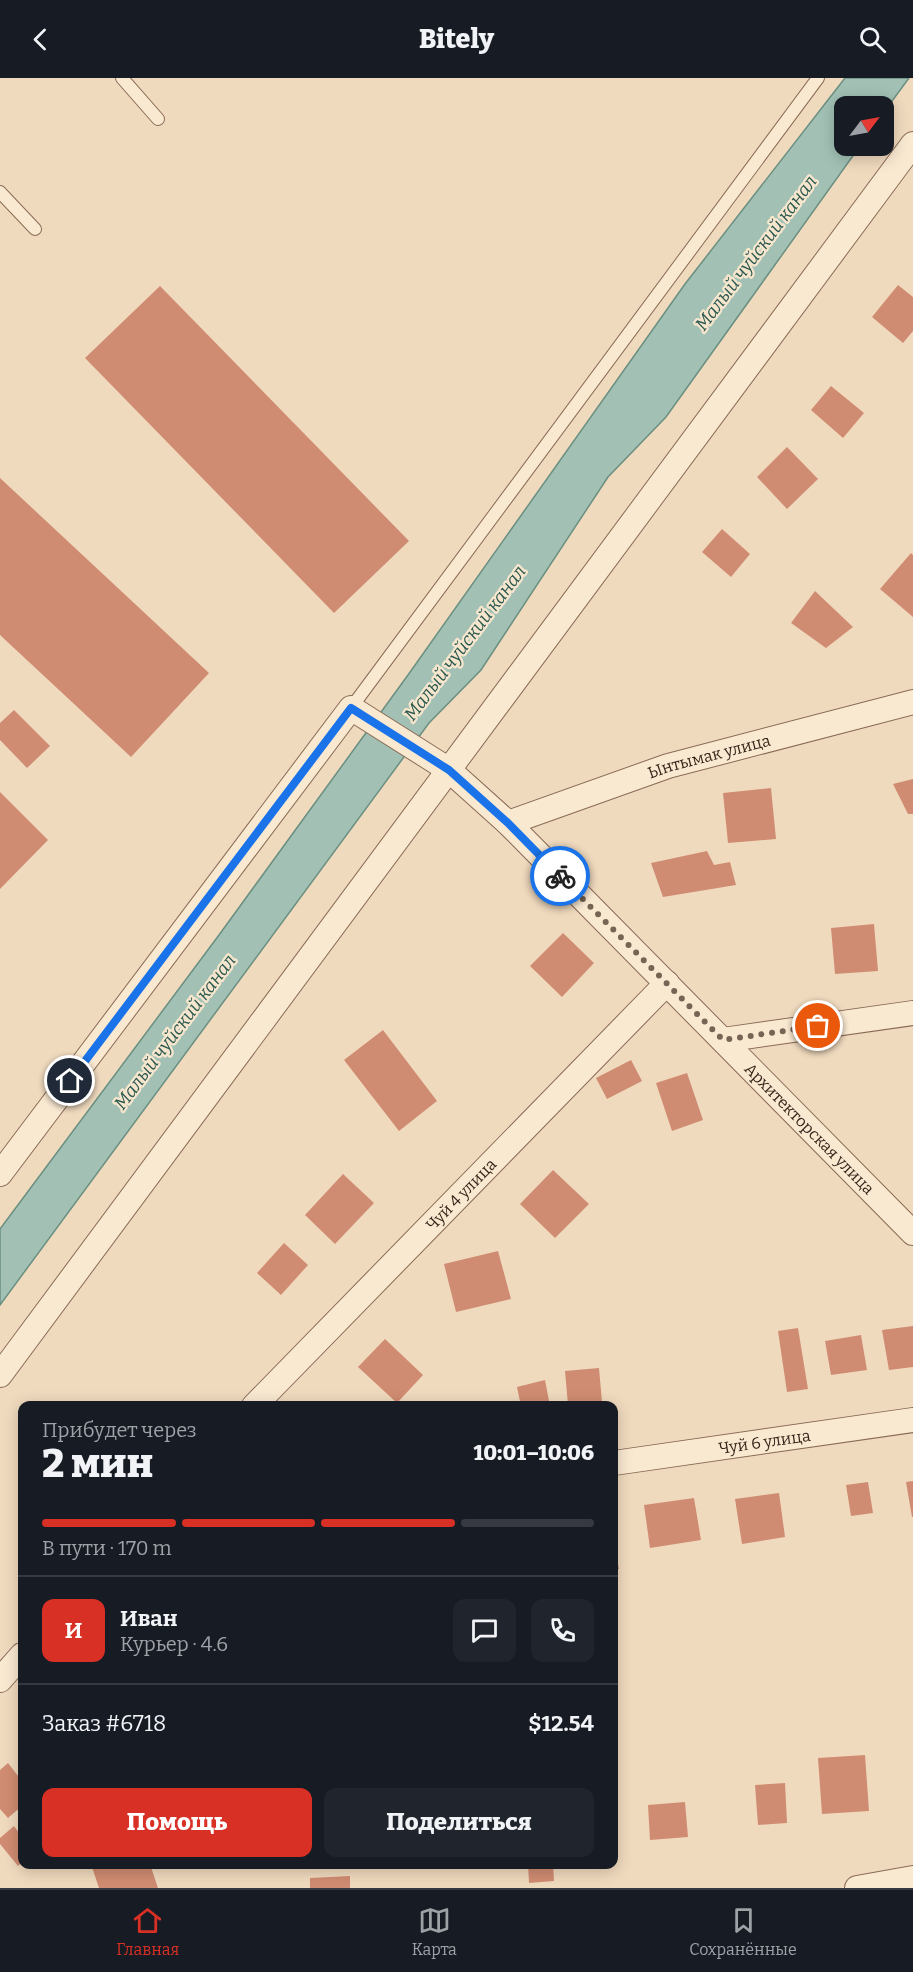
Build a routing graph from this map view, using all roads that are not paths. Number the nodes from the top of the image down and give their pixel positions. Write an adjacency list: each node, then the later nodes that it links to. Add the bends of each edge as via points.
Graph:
1 (122, 78): 3 (lane)
2 (818, 78): 8 (lane)
3 (158, 119)
4 (913, 144): 9 (street)
5 (0, 192): 6 (lane)
6 (35, 229)
7 (908, 699): 10 (street, Ынтымак улица, via 668,766)
8 (357, 712): 9 (street, Архитекторская улица); 14 (street)
9 (449, 770): 10 (street, Архитекторская улица); 16 (street)
10 (508, 823): 11 (street, Архитекторская улица)
11 (667, 983): 13 (street, Архитекторская улица); 17 (street, Чуй 4 улица)
12 (913, 1013): 13 (street)
13 (723, 1040): 15 (street, Архитекторская улица)
14 (0, 1174)
15 (913, 1233)
16 (0, 1375)
17 (259, 1401)
18 (913, 1420): 19 (street, Чуй 6 улица)
19 (618, 1462)
20 (18, 1660): 21 (street)
21 (0, 1680)
22 (913, 1878): 23 (street)
23 (857, 1888)

